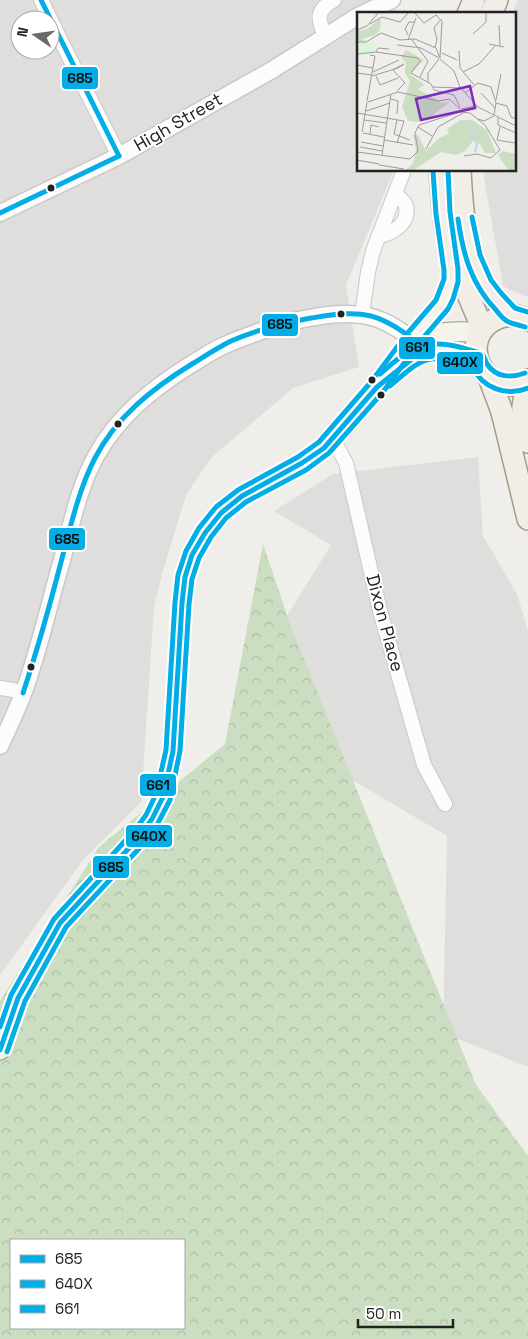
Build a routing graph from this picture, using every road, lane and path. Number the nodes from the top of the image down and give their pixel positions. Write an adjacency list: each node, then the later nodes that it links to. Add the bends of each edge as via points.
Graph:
1 (42, 0): 11 (street)
2 (334, 0): 10 (street, via 323,8 319,18)
3 (380, 0): 6 (street)
4 (392, 0): 7 (street)
5 (497, 0): 8 (main road)
6 (365, 12)
7 (366, 12)
8 (492, 12)
9 (357, 17): 10 (street, High Street)
10 (325, 36): 11 (street, High Street)
11 (119, 156): 15 (street, High Street)
12 (404, 171): 17 (street, via 378,237 368,272)
13 (440, 171): 16 (main road)
14 (460, 171): 18 (main road, via 466,228 476,268 490,292)
15 (0, 213)
16 (447, 234): 19 (main road); 20 (main road, via 451,269 449,288 442,304)
17 (362, 315): 20 (street, via 383,320); 30 (street, via 304,319 220,346 170,378 126,414 95,457 84,482)
18 (523, 318): 19 (main road, via 506,316 495,319)
19 (482, 331): 20 (main road, via 452,331); 22 (main road, via 476,353)
20 (412, 338): 21 (street); 25 (main road)
21 (429, 351): 22 (main road, via 445,352); 25 (main road, via 412,359)
22 (483, 368): 23 (main road, via 498,382 509,385); 28 (main road, via 501,408)
23 (528, 380)
24 (528, 386): 27 (main road, via 522,410)
25 (377, 387): 26 (main road)
26 (333, 439): 32 (street, Dixon Place, via 346,463 380,611 424,766); 33 (main road, via 314,456 242,496 221,513 204,533 192,555 182,603 173,751 163,797 140,836 60,923 18,998)
27 (528, 442)
28 (528, 519)
29 (0, 688): 30 (street)
30 (23, 693): 31 (street)
31 (0, 746)
32 (445, 804)
33 (0, 1050)

